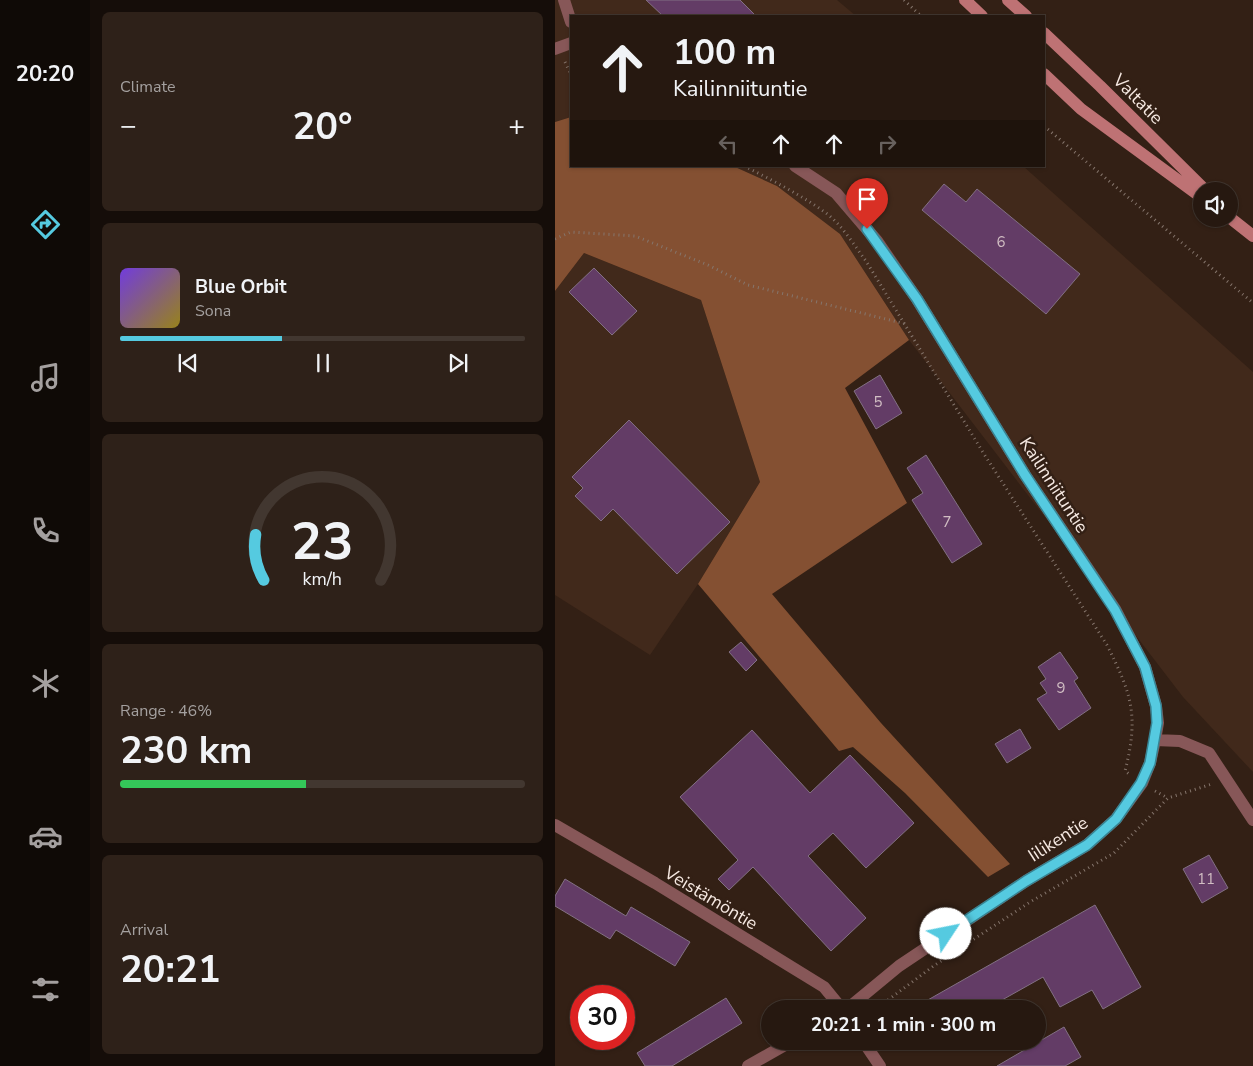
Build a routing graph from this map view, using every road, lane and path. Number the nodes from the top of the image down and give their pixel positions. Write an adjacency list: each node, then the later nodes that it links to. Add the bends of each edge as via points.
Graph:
1 (564, 0): 8 (street)
2 (904, 0): 5 (path)
3 (965, 0): 6 (main road)
4 (1008, 0): 7 (main road)
5 (920, 15)
6 (982, 15)
7 (1025, 15)
8 (570, 19)
9 (1045, 34): 16 (main road, Valtatie)
10 (570, 43): 11 (street)
11 (555, 49)
12 (1045, 75): 17 (main road, via 1081,109)
13 (1045, 127): 21 (path)
14 (746, 167): 22 (path, via 827,214 848,235)
15 (797, 167): 23 (street, Kailinniituntie, via 836,193 877,241 1115,610 1145,667 1156,706)
16 (1197, 182)
17 (1193, 191)
18 (1238, 224): 19 (main road)
19 (1253, 236)
20 (555, 239): 22 (path, via 571,232 635,236 749,284)
21 (1253, 303)
22 (906, 324): 24 (path, via 984,454 1107,645 1123,677 1131,704 1133,743 1125,771)
23 (1155, 740): 24 (street, Iilikentie); 25 (street, via 1180,741 1209,753)
24 (1141, 783): 28 (street, Iilikentie, via 1116,819 1087,845 1026,881 899,966); 29 (path, via 1168,798 1114,853 1030,902)
25 (1253, 820)
26 (555, 825): 27 (street, Veistämöntie, via 824,987)
27 (835, 1000)
28 (858, 1000)
29 (888, 1000)
30 (776, 1050): 32 (street)
31 (869, 1050): 33 (street)
32 (748, 1066)
33 (880, 1066)

